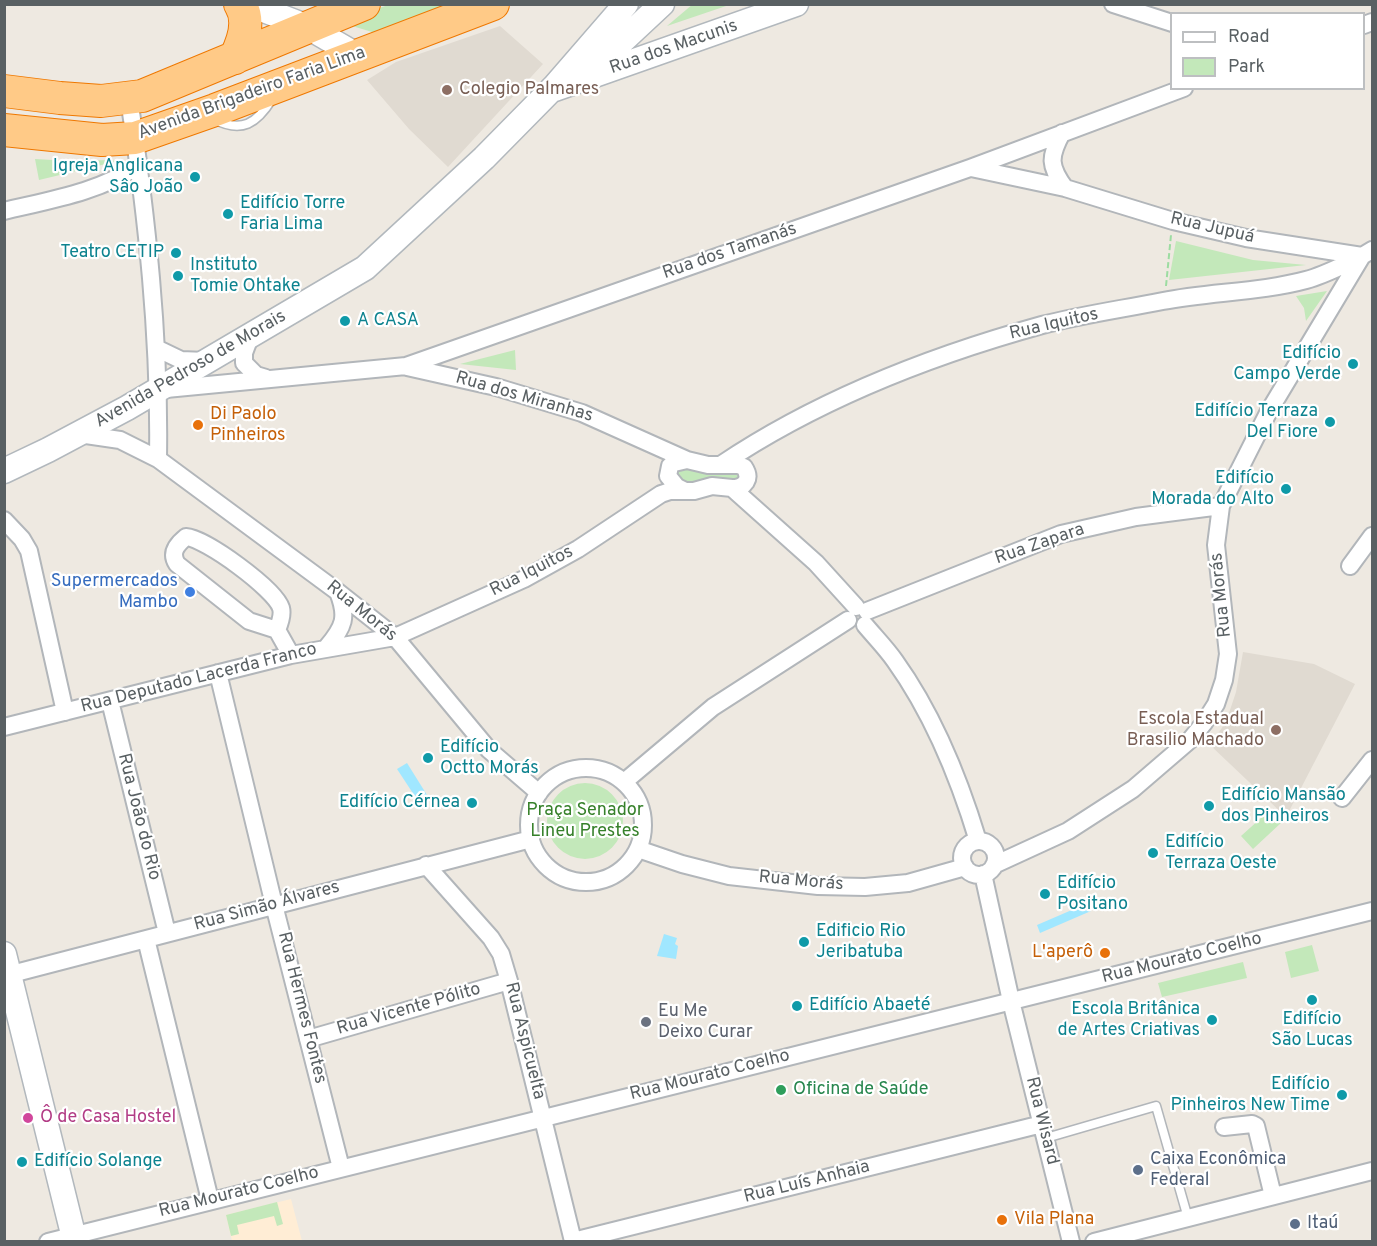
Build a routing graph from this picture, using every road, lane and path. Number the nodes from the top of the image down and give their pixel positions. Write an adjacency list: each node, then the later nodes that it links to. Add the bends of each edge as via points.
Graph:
1 (240, 4): 12 (highway, via 245,34)
2 (248, 4): 10 (main road)
3 (364, 4): 10 (highway, Avenida Brigadeiro Faria Lima)
4 (493, 4): 11 (highway, Avenida Brigadeiro Faria Lima)
5 (626, 4): 13 (main road, Avenida Pedroso de Morais)
6 (662, 4): 13 (main road, Avenida Pedroso de Morais, via 617,46)
7 (796, 4): 13 (main road, Rua dos Macunis)
8 (1113, 4): 9 (street)
9 (1170, 22)
10 (308, 27): 11 (main road); 12 (highway, Avenida Brigadeiro Faria Lima)
11 (358, 56): 21 (highway, Avenida Brigadeiro Faria Lima, via 206,114)
12 (235, 58): 17 (highway, Avenida Brigadeiro Faria Lima)
13 (552, 88): 28 (main road, Avenida Pedroso de Morais, via 484,158 365,268)
14 (1179, 90): 20 (street, Rua dos Tamanás)
15 (4, 91): 16 (highway, Avenida Brigadeiro Faria Lima)
16 (44, 96): 17 (highway, Avenida Brigadeiro Faria Lima); 18 (highway, via 25,103)
17 (129, 99): 21 (street)
18 (4, 100)
19 (4, 130): 21 (highway, Avenida Brigadeiro Faria Lima, via 102,140)
20 (1062, 133): 22 (street, Rua dos Tamanás); 23 (street, via 1053,150 1052,163)
21 (137, 151): 24 (street, via 124,176 75,194); 29 (street)
22 (970, 168): 23 (street, Rua Jupuá); 31 (street, Rua dos Tamanás)
23 (1065, 188): 25 (street, Rua Jupuá)
24 (4, 211)
25 (1173, 220): 26 (street, Rua Jupuá, via 1246,238); 27 (path)
26 (1367, 253): 27 (street, Rua Iquitos, via 1307,280); 45 (street, Rua Morás, via 1269,411)
27 (1164, 301): 36 (street, Rua Iquitos, via 1044,325 957,351 881,379)
28 (250, 337): 30 (main road, Avenida Pedroso de Morais); 32 (street, via 244,363 256,375)
29 (156, 348): 30 (street, via 181,360); 33 (street)
30 (209, 361): 33 (main road, Avenida Pedroso de Morais)
31 (406, 366): 32 (street, Rua dos Tamanás); 35 (street, Rua dos Miranhas, via 545,400)
32 (266, 378): 33 (street, Rua dos Tamanás)
33 (159, 390): 34 (main road, Avenida Pedroso de Morais); 37 (street)
34 (78, 434): 37 (street, Rua Morás, via 120,440); 40 (main road, Avenida Pedroso de Morais)
35 (639, 437): 38 (street, Rua dos Miranhas); 41 (street, Rua dos Miranhas)
36 (759, 440): 39 (street, Rua Iquitos); 42 (street)
37 (158, 459): 49 (street, Rua Morás)
38 (687, 460): 39 (street); 41 (street, via 678,461)
39 (723, 464): 42 (street, via 738,465)
40 (4, 471)
41 (669, 471): 43 (street, Rua dos Miranhas, via 677,487); 44 (street)
42 (742, 480): 43 (street, Rua Iquitos); 50 (street, via 750,503 816,563)
43 (685, 491): 44 (street, Rua Iquitos)
44 (660, 494): 52 (street, Rua Iquitos, via 578,549 524,579)
45 (1221, 506): 50 (street, Rua Zapara, via 1136,516 1061,534); 68 (street, Rua Morás, via 1216,545 1228,654 1216,704 1204,723 1162,766 1124,795 1068,831)
46 (4, 520): 57 (street, via 29,551)
47 (1372, 536): 48 (street)
48 (1350, 566)
49 (338, 592): 52 (street, Rua Morás); 53 (street, via 344,619)
50 (859, 616): 60 (street, Rua Zapara, via 713,707); 64 (street, via 895,660 925,712 949,761)
51 (277, 630): 51 (street, via 249,621 177,564 174,550 180,542 186,537 204,542 264,586 282,610); 54 (street)
52 (395, 637): 53 (street, Rua Deputado Lacerda Franco); 61 (street, Rua Morás, via 489,750)
53 (327, 648): 54 (street, Rua Deputado Lacerda Franco)
54 (291, 655): 55 (street, Rua Deputado Lacerda Franco)
55 (218, 673): 56 (street, Rua Deputado Lacerda Franco); 69 (street, Rua Hermes Fontes)
56 (110, 701): 57 (street, Rua Deputado Lacerda Franco); 71 (street, Rua João do Rio)
57 (65, 712): 58 (street, Rua Deputado Lacerda Franco)
58 (4, 727)
59 (1372, 760): 62 (street)
60 (624, 782): 61 (street, via 596,768 579,768 549,781); 65 (street, via 636,796 642,813 643,832)
61 (539, 793): 63 (street, via 529,823)
62 (1342, 798)
63 (531, 838): 65 (street, via 538,857 552,871 570,880 590,882 610,877 626,866); 66 (street, Rua Simão Álvares)
64 (978, 841): 67 (street, via 966,848 962,857); 68 (street, via 993,847 996,856)
65 (638, 849): 67 (street, Rua Morás, via 729,876 818,886 908,884)
66 (426, 865): 69 (street, Rua Simão Álvares); 74 (street, Rua Aspicuelta, via 491,938 501,954)
67 (965, 867): 68 (street, via 973,873)
68 (988, 870): 75 (street)
69 (274, 905): 71 (street, Rua Simão Álvares); 76 (street, Rua Hermes Fontes)
70 (1372, 911): 75 (street, Rua Mourato Coelho)
71 (167, 933): 72 (street, Rua Simão Álvares)
72 (146, 939): 73 (street, Rua Simão Álvares); 83 (street)
73 (6, 968): 85 (main road)
74 (509, 981): 76 (street, Rua Vicente Pólito); 77 (street, Rua Aspicuelta)
75 (1011, 1001): 77 (street, Rua Mourato Coelho); 79 (street, Rua Wisard)
76 (308, 1039): 80 (street, Rua Hermes Fontes)
77 (542, 1118): 80 (street, Rua Mourato Coelho); 87 (street, Rua Aspicuelta)
78 (1224, 1127): 82 (street, via 1256,1126)
79 (1044, 1131): 84 (lane, via 1156,1106); 87 (street, Rua Luís Anhaia); 88 (street, Rua Wisard)
80 (341, 1168): 83 (street, Rua Mourato Coelho)
81 (1372, 1171): 82 (street)
82 (1274, 1196): 84 (street)
83 (210, 1200): 85 (street, Rua Mourato Coelho)
84 (1188, 1218): 89 (street)
85 (74, 1238): 86 (street, Rua Mourato Coelho)
86 (48, 1242)
87 (573, 1242)
88 (1071, 1242)
89 (1094, 1242)

